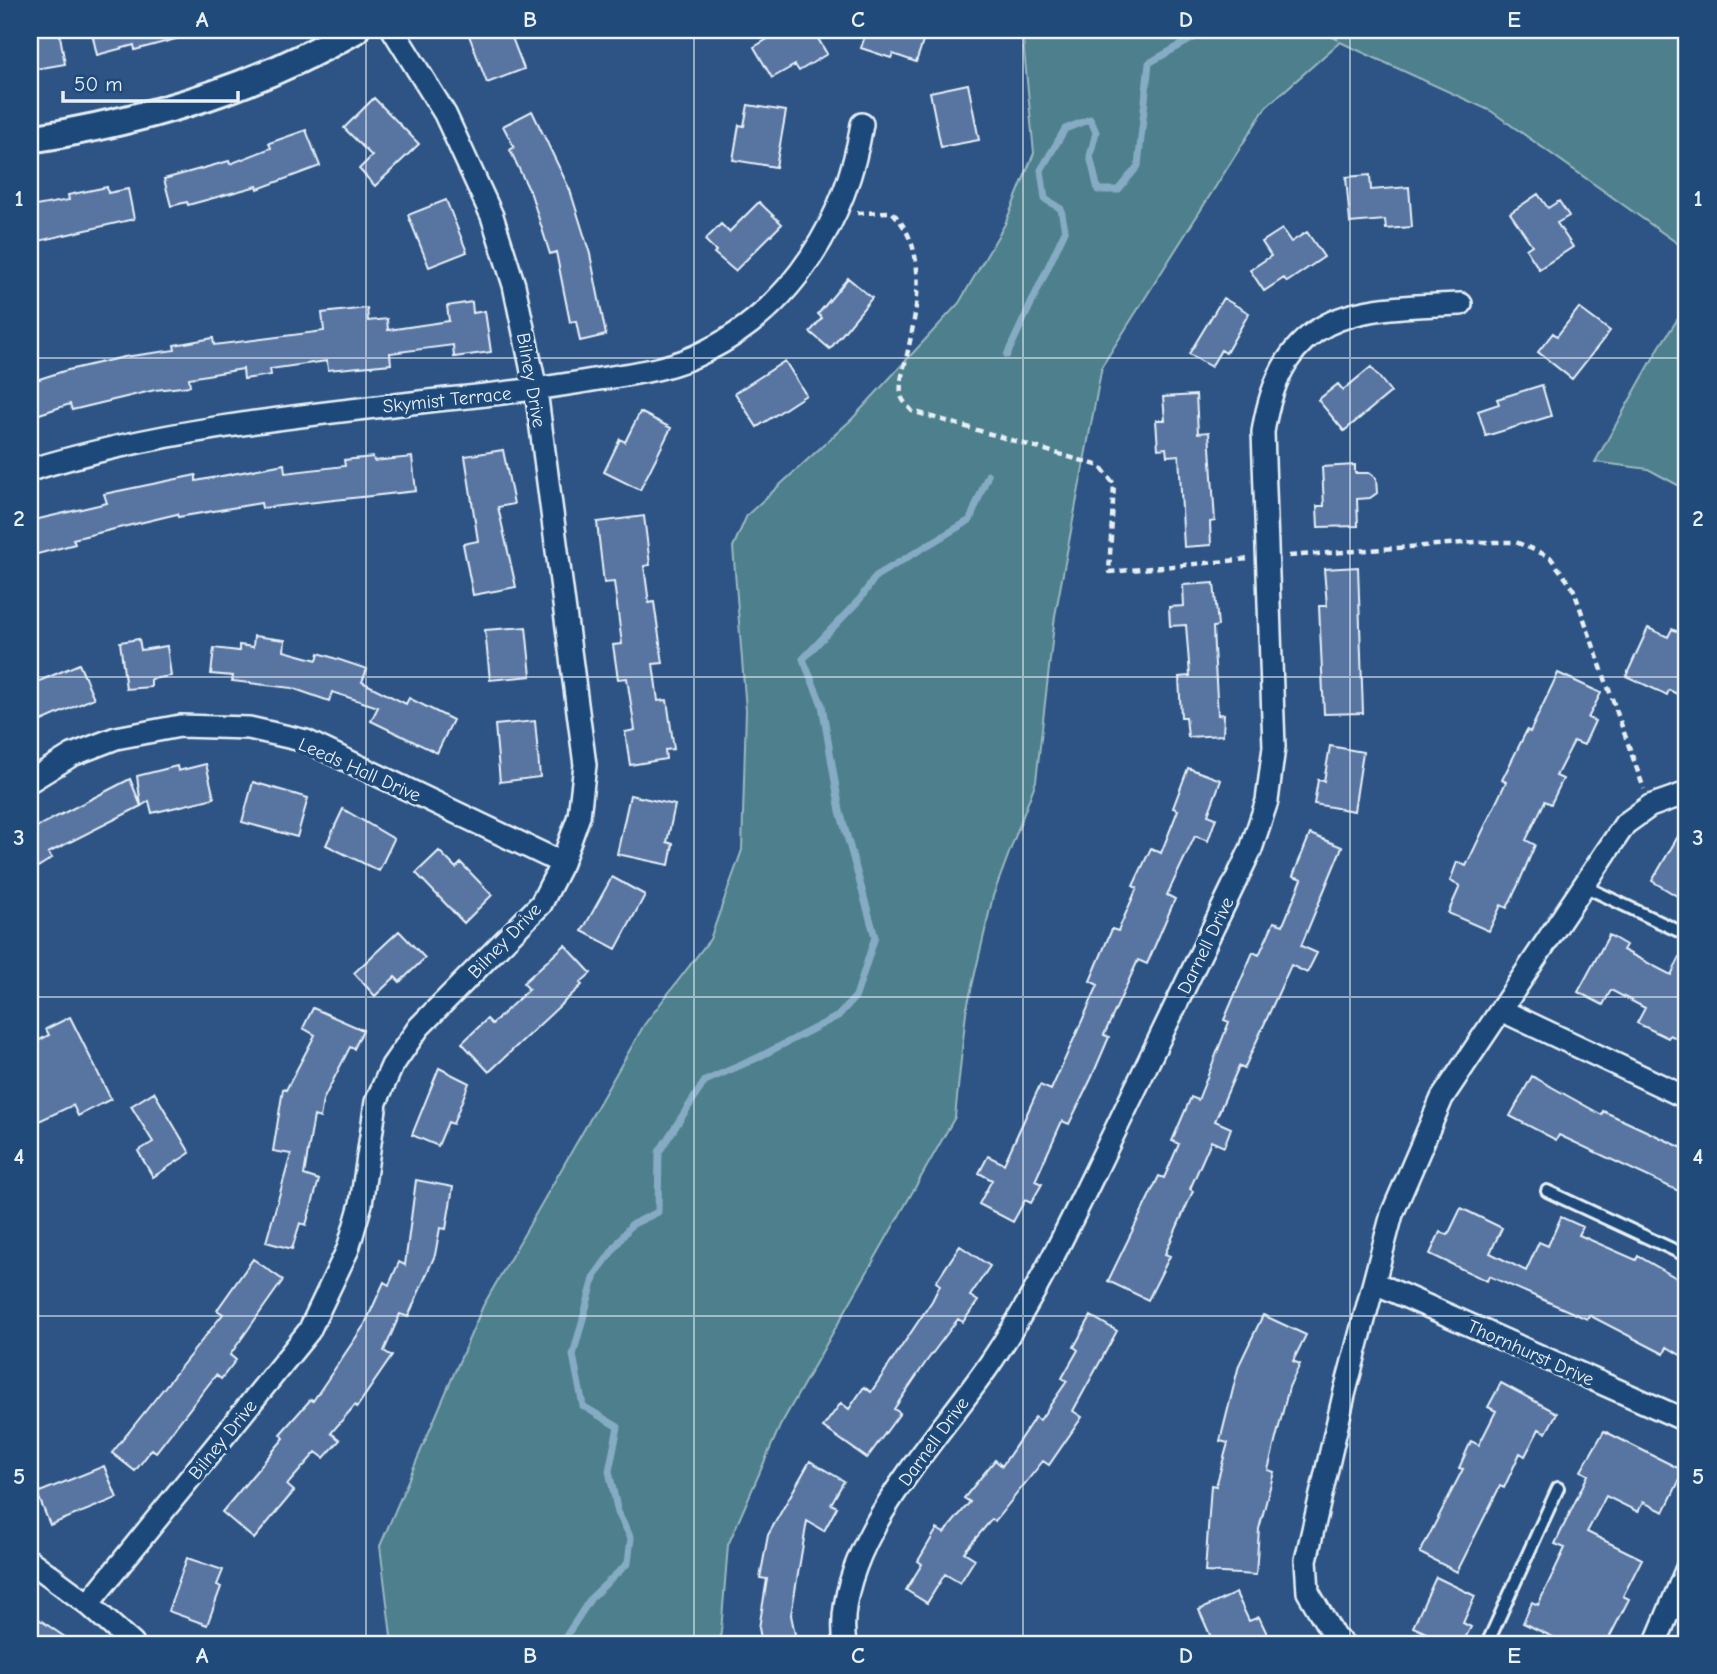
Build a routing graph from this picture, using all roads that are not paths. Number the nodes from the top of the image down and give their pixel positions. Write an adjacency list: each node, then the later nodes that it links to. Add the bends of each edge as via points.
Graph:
1 (355, 30): 4 (street, via 275,72 217,94 165,111)
2 (393, 30): 6 (street, Bilney Drive, via 445,114 492,216 514,285)
3 (862, 124): 6 (street, Skymist Terrace, via 844,198 827,232 792,284 760,316 708,351 669,368)
4 (30, 139)
5 (1461, 304): 24 (street, Darnell Drive, via 1380,307 1351,313 1308,336 1277,377 1263,432 1274,747 1267,801 1251,849 1055,1255 993,1359 903,1480 858,1557 847,1595)
6 (536, 390): 7 (street, Skymist Terrace, via 245,421 85,453); 10 (street, Bilney Drive, via 585,765 579,816)
7 (30, 470)
8 (30, 780): 10 (street, Leeds Hall Drive, via 72,755 116,738 180,726 249,728 306,741)
9 (1687, 793): 11 (street, via 1650,806 1625,824)
10 (562, 863): 22 (street, Bilney Drive, via 541,904 419,1027 392,1066 376,1102 361,1204 348,1249 309,1331)
11 (1586, 887): 12 (lane); 13 (street)
12 (1687, 935)
13 (1503, 1011): 14 (street); 17 (street, via 1442,1098 1392,1214)
14 (1687, 1098)
15 (1547, 1191): 16 (lane)
16 (1687, 1256)
17 (1375, 1283): 18 (street, Thornhurst Drive); 25 (street, via 1306,1560 1308,1592 1335,1639)
18 (1687, 1421)
19 (1558, 1488): 26 (lane)
20 (30, 1561): 22 (street)
21 (1687, 1568): 27 (street)
22 (88, 1604): 23 (street)
23 (133, 1644)
24 (845, 1644)
25 (1343, 1644)
26 (1487, 1644)
27 (1655, 1644)

